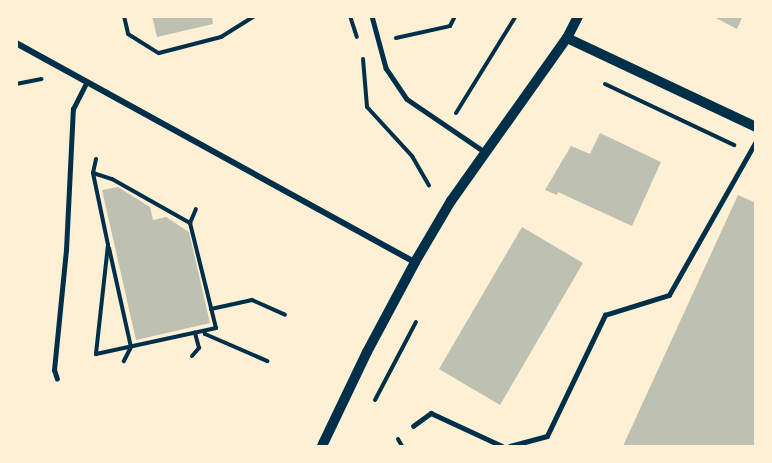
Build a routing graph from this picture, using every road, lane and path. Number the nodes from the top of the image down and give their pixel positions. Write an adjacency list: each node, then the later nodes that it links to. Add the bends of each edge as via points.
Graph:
1 (124, 16): 2 (path, via 128,34 159,53 221,37)
2 (255, 16)
3 (372, 16): 8 (lane)
4 (455, 16): 8 (path, via 450,26)
5 (516, 16): 15 (path)
6 (578, 16): 7 (street)
7 (567, 38): 16 (street); 18 (street)
8 (378, 42): 15 (lane, via 386,68 407,99)
9 (16, 43): 12 (street)
10 (363, 56): 22 (path, via 367,107 412,156)
11 (44, 79): 13 (path)
12 (87, 82): 26 (street); 36 (lane, via 73,109 66,250 54,370)
13 (16, 84)
14 (605, 84): 19 (path)
15 (447, 126): 18 (lane)
16 (756, 127)
17 (756, 141): 19 (lane)
18 (485, 152): 26 (street)
19 (749, 152): 43 (lane, via 669,295 605,315 547,436)
20 (96, 159): 21 (path)
21 (93, 173): 24 (path, via 112,179); 25 (path)
22 (429, 186)
23 (196, 209): 24 (path)
24 (190, 223): 27 (path)
25 (108, 245): 32 (path); 32 (path, via 96,354)
26 (414, 262): 40 (street)
27 (211, 309): 28 (path, via 252,300); 30 (path, via 216,328)
28 (285, 315)
29 (416, 322): 37 (path)
30 (204, 331): 31 (path); 35 (path)
31 (195, 332): 32 (path); 33 (path, via 199,348)
32 (131, 347): 34 (path)
33 (192, 356)
34 (124, 361)
35 (267, 361)
36 (57, 379)
37 (375, 400)
38 (413, 426): 42 (lane, via 431,412)
39 (398, 438): 41 (path)
40 (322, 447)
41 (402, 447)
42 (502, 447)
43 (510, 447)

